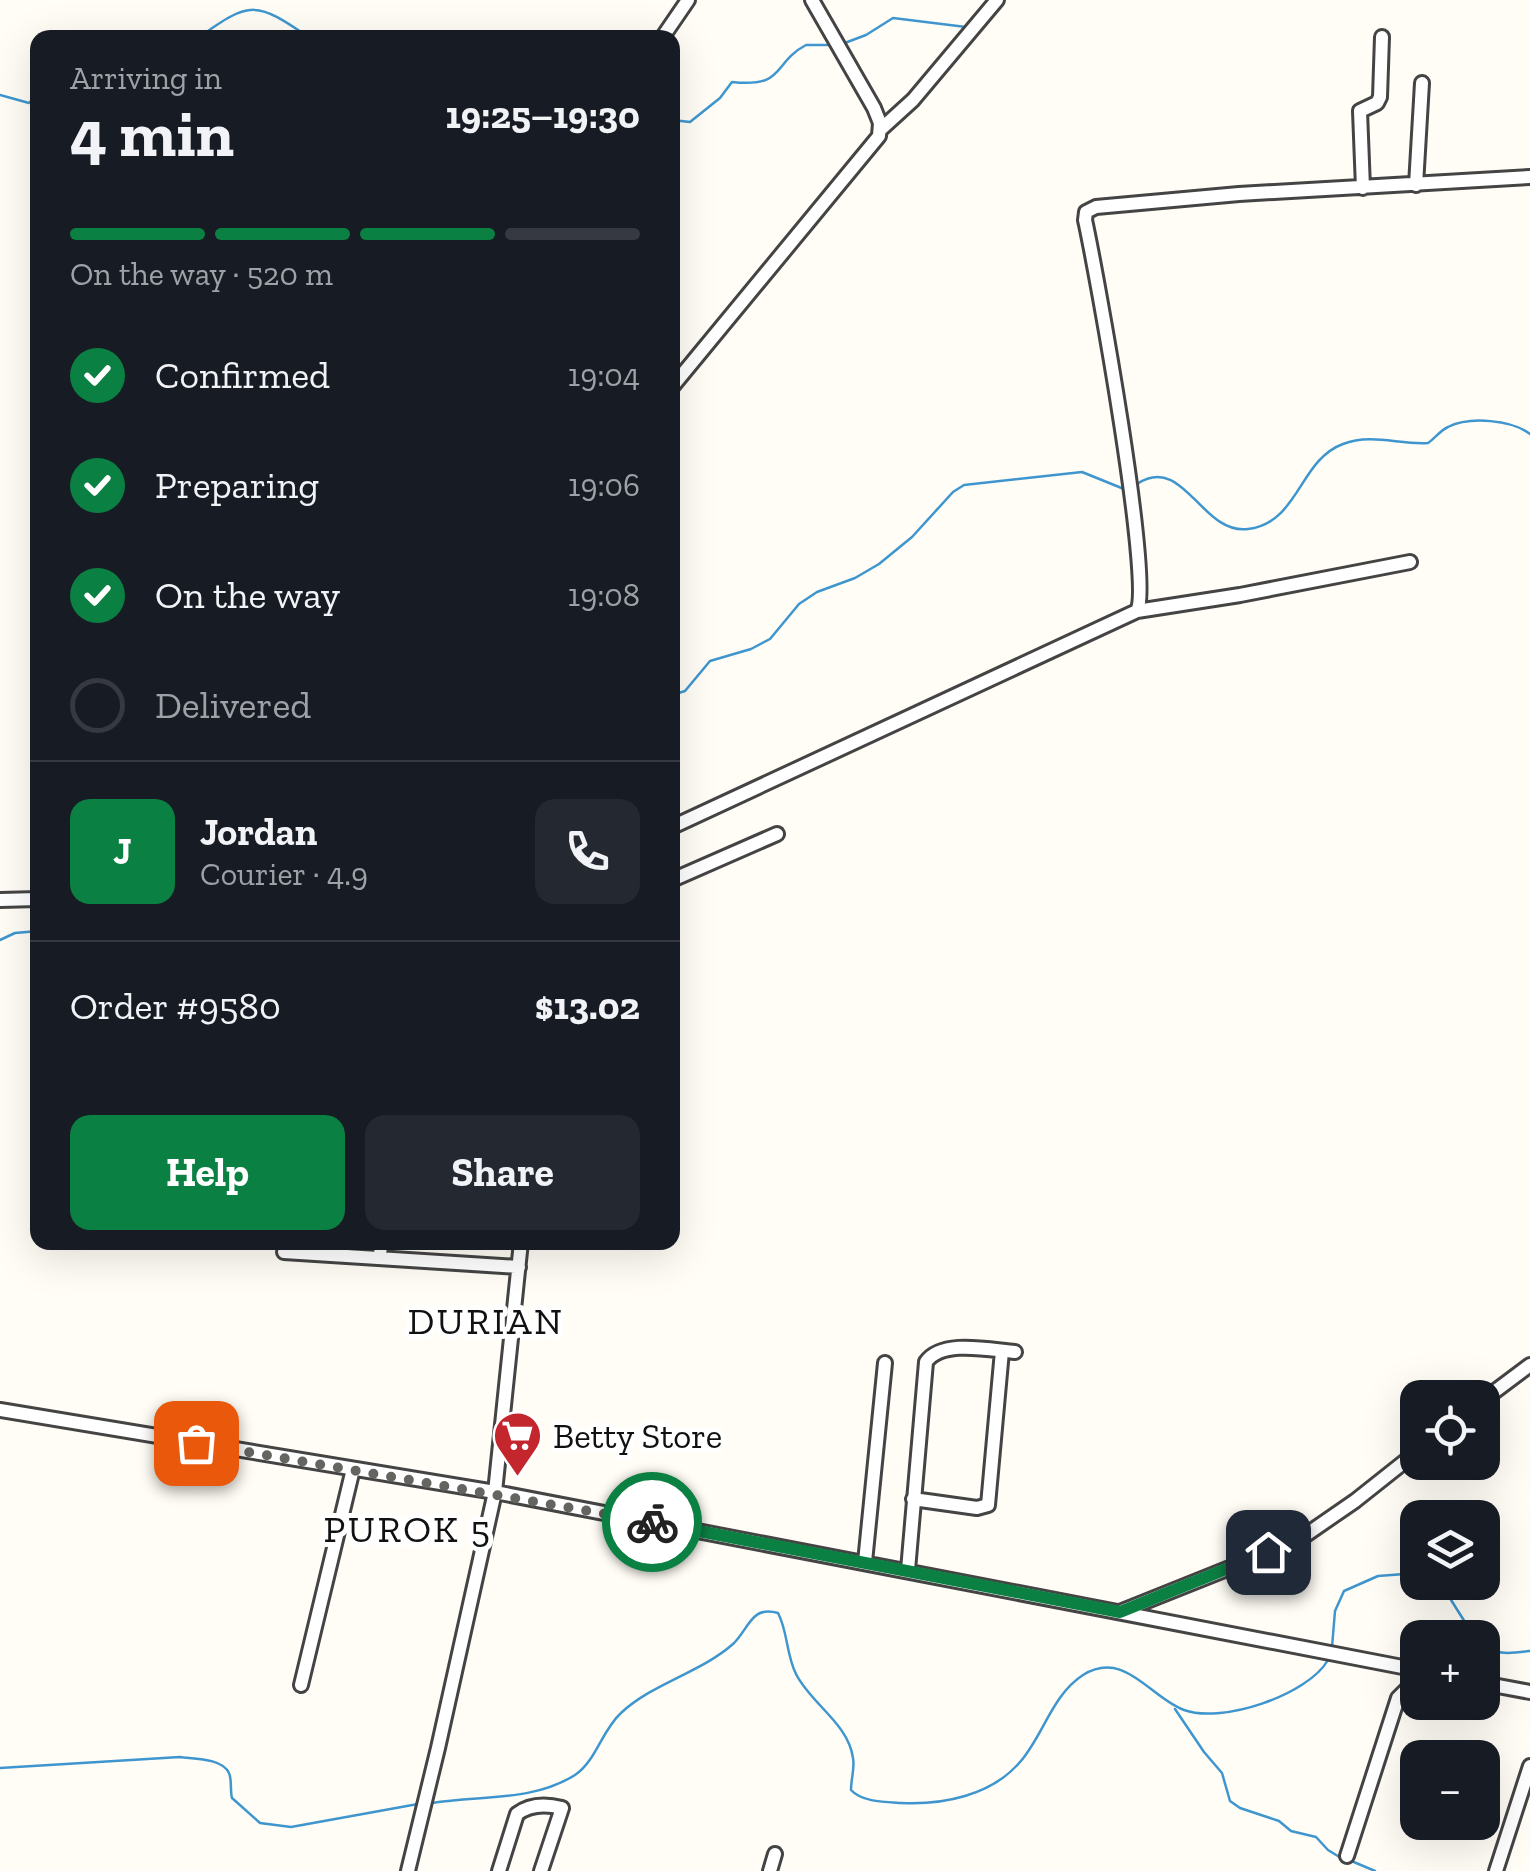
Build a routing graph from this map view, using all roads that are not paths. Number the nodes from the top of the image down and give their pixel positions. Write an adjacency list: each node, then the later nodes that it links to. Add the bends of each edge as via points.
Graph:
1 (688, 0): 4 (street)
2 (812, 0): 7 (street)
3 (998, 0): 7 (street)
4 (667, 30)
5 (1382, 37): 10 (street, via 1380,97 1360,111)
6 (1422, 83): 9 (street)
7 (880, 130): 11 (street)
8 (1530, 177): 9 (street)
9 (1416, 185): 10 (street)
10 (1363, 188): 13 (street, via 1086,212 1130,497 1141,593)
11 (680, 378)
12 (1410, 562): 13 (street)
13 (1137, 610): 14 (street)
14 (680, 823)
15 (778, 834): 16 (street)
16 (680, 877)
17 (30, 899): 18 (street)
18 (0, 900)
19 (380, 1250): 22 (street)
20 (520, 1250): 23 (street)
21 (284, 1252): 22 (street)
22 (380, 1258): 23 (street)
23 (519, 1267): 30 (street)
24 (884, 1363): 32 (street)
25 (1530, 1365): 26 (street)
26 (1500, 1387)
27 (0, 1410): 29 (street)
28 (1400, 1465): 34 (street, via 1297,1540)
29 (353, 1469): 30 (street); 36 (street)
30 (495, 1492): 32 (street); 43 (street)
31 (913, 1498): 31 (street, via 988,1505 1008,1352 948,1348 926,1362); 33 (street)
32 (865, 1562): 33 (street)
33 (908, 1570): 34 (street)
34 (1120, 1612): 35 (street)
35 (1400, 1666)
36 (301, 1685)
37 (1500, 1686): 38 (street)
38 (1530, 1692)
39 (1400, 1696): 42 (street)
40 (1530, 1766): 47 (street)
41 (775, 1854): 46 (street)
42 (1347, 1856)
43 (408, 1871)
44 (499, 1871): 45 (street, via 516,1814 549,1804 562,1808)
45 (541, 1871)
46 (770, 1871)
47 (1496, 1871)

